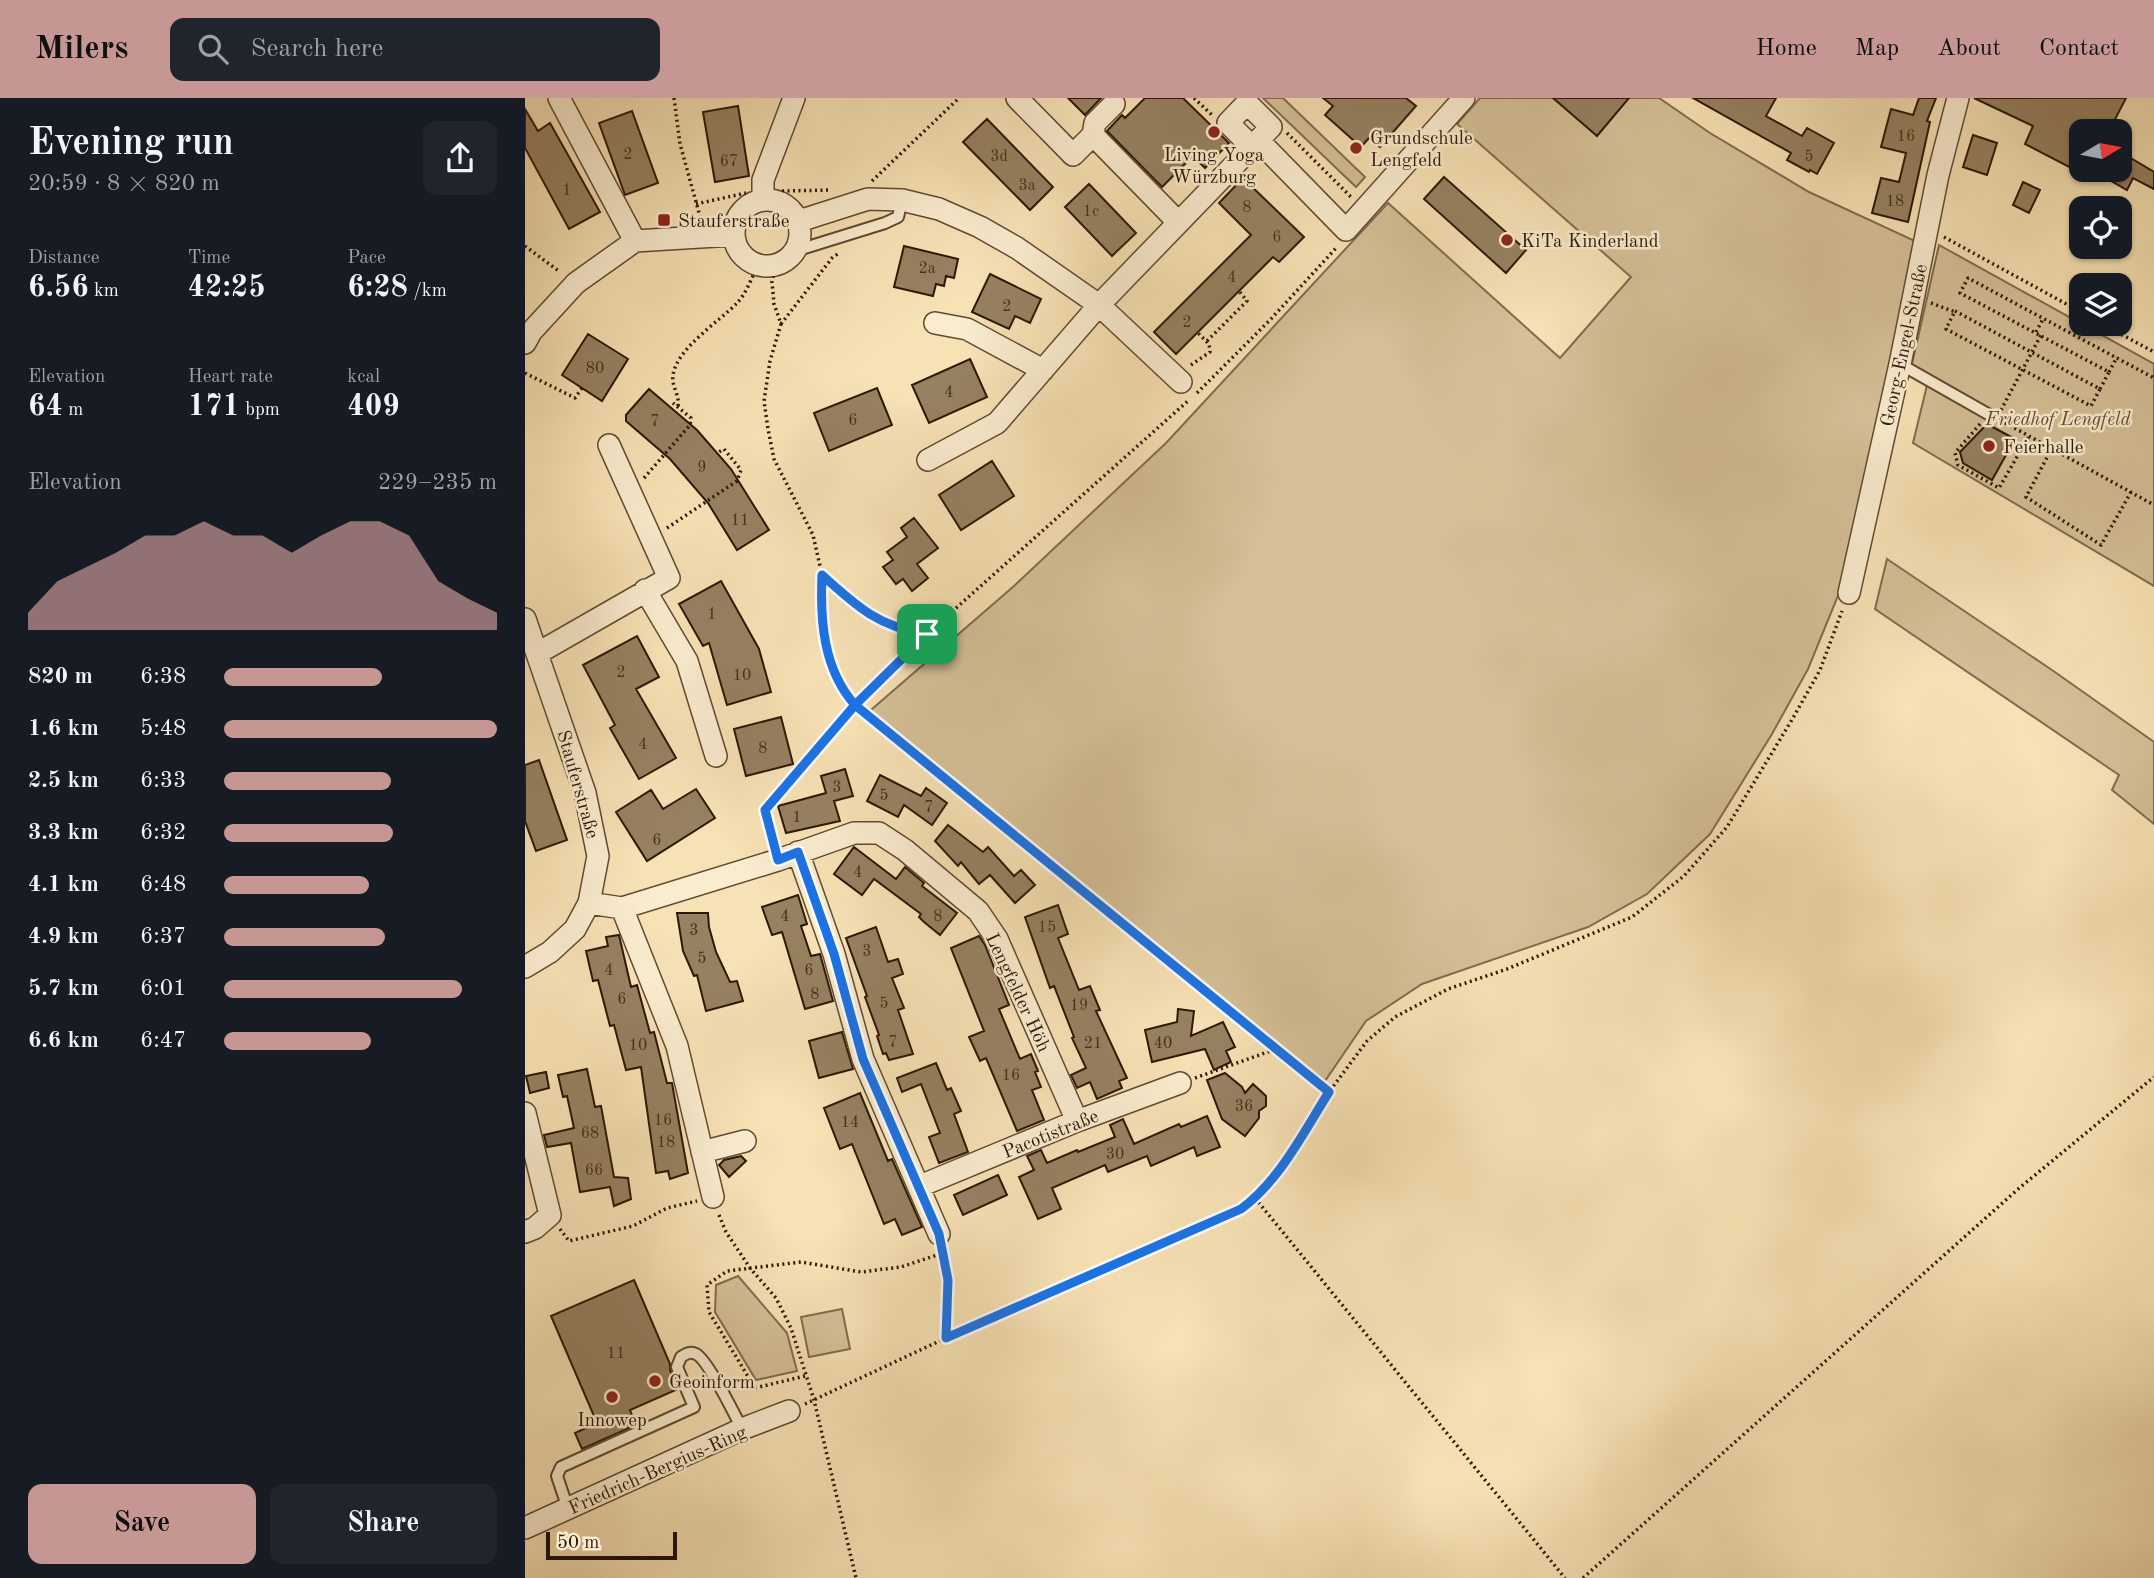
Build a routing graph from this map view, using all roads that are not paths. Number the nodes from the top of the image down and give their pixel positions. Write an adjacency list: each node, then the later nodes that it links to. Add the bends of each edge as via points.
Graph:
1 (559, 98): 15 (street)
2 (794, 98): 10 (street, via 763,180)
3 (1017, 98): 8 (street, via 1073,155)
4 (1464, 98): 9 (street, via 1346,230)
5 (1958, 98): 20 (street, Georg-Engel-Straße)
6 (1114, 104): 8 (street, via 1095,123)
7 (1228, 123): 9 (street)
8 (1093, 135): 13 (street)
9 (1260, 138): 13 (street, via 1226,184)
10 (763, 199): 12 (street, via 793,210); 14 (street, via 741,211)
11 (902, 200): 12 (street, via 868,199); 16 (lane, via 898,217); 17 (street, via 939,209 980,227)
12 (799, 221): 16 (street)
13 (1178, 222): 17 (street)
14 (733, 235): 15 (street); 16 (street, via 748,260 767,265 786,261)
15 (635, 241): 19 (street, via 576,283)
16 (795, 251)
17 (1099, 305): 21 (street); 22 (street)
18 (936, 324): 21 (street, via 967,329)
19 (527, 334)
20 (1900, 364): 23 (lane); 27 (street, Georg-Engel-Straße)
21 (1043, 370): 25 (street, via 997,423)
22 (1178, 379)
23 (1988, 414)
24 (609, 445): 26 (street, via 669,578)
25 (928, 460)
26 (645, 590): 29 (street); 30 (street, via 687,661)
27 (1849, 593)
28 (525, 619): 29 (street, Stauferstraße)
29 (538, 653): 32 (street, Stauferstraße, via 585,793 598,856)
30 (716, 756)
31 (788, 856): 33 (street, Lengfelder Höh); 37 (street, Lengfelder Höh, via 854,833 879,833 978,911 997,939); 40 (street, via 834,954 863,1059)
32 (589, 903): 33 (street, Lengfelder Höh); 34 (street, Stauferstraße, via 575,929)
33 (622, 908): 39 (street, via 677,1046)
34 (525, 967)
35 (1180, 1083): 37 (street, Pacotistraße)
36 (525, 1113): 42 (street, via 550,1215)
37 (1077, 1121): 40 (street, Pacotistraße)
38 (745, 1141): 39 (street)
39 (702, 1152): 41 (street)
40 (920, 1186): 43 (street)
41 (713, 1197)
42 (525, 1232)
43 (940, 1244)
44 (789, 1411): 45 (street, Friedrich-Bergius-Ring)
45 (742, 1429): 46 (street, Friedrich-Bergius-Ring); 46 (lane, via 707,1366 698,1354 689,1353 677,1367 694,1407 561,1467 557,1476)
46 (568, 1509): 47 (street, Friedrich-Bergius-Ring)
47 (525, 1528)

